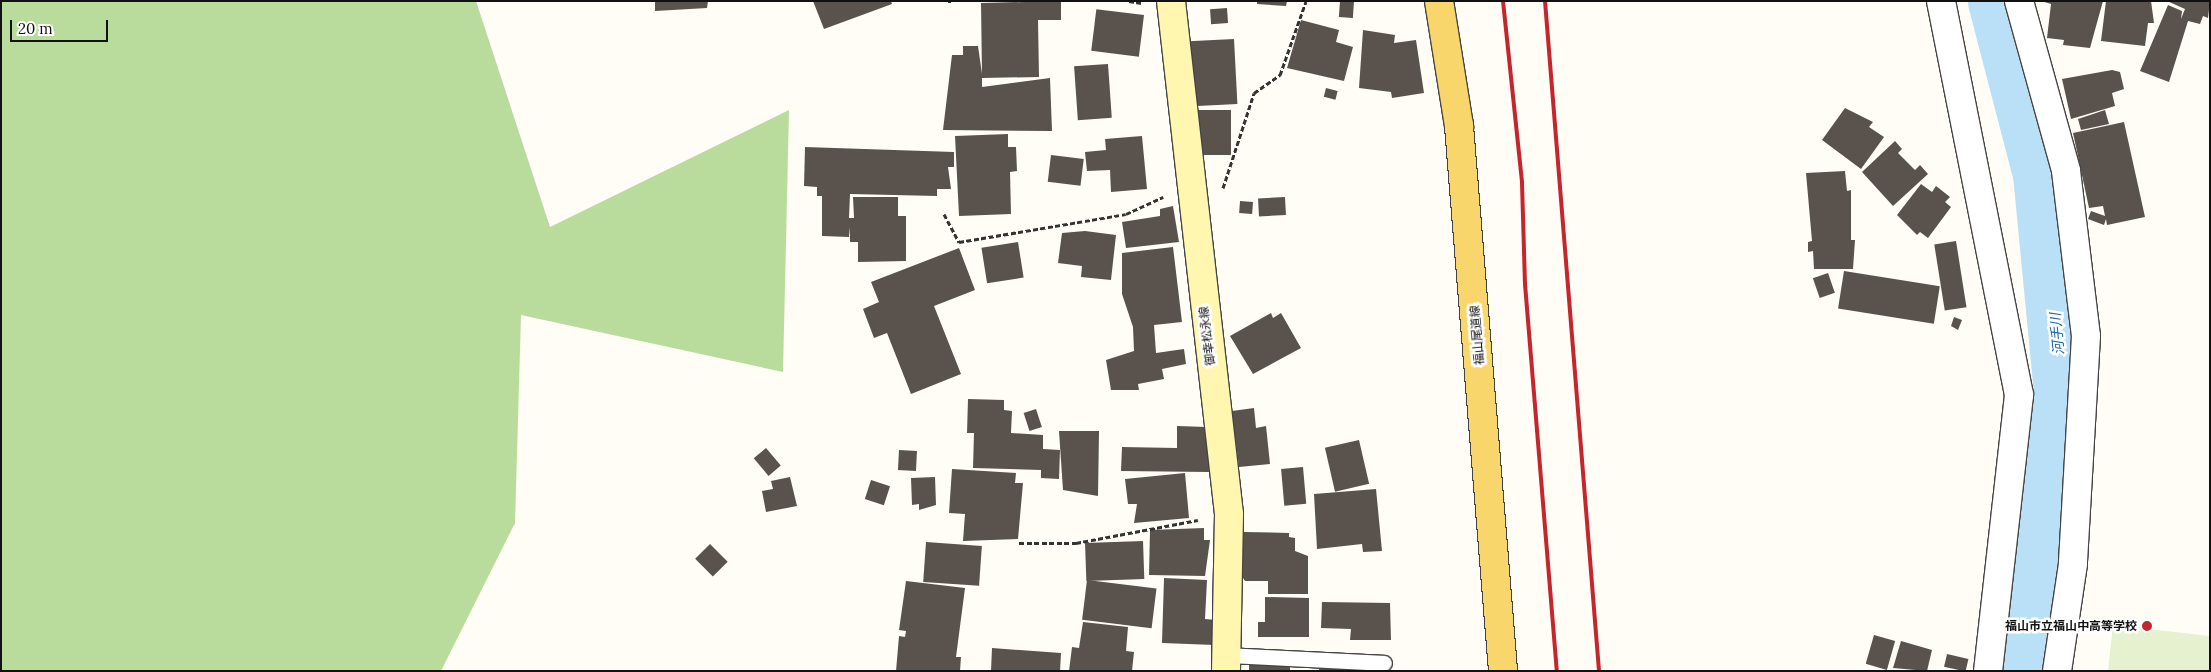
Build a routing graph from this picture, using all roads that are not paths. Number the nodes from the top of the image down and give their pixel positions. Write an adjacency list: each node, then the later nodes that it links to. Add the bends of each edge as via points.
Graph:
1 (1172, 1): 6 (main road, 御幸松永線, via 1190,194 1229,514)
2 (1439, 1): 7 (main road, 福山尾道線, via 1459,126)
3 (1941, 1): 8 (street, via 2019,395)
4 (2019, 1): 9 (street, via 2066,171 2086,336 2073,564)
5 (1384, 662): 6 (lane)
6 (1226, 663)
7 (1503, 671)
8 (1988, 671)
9 (2057, 671)

